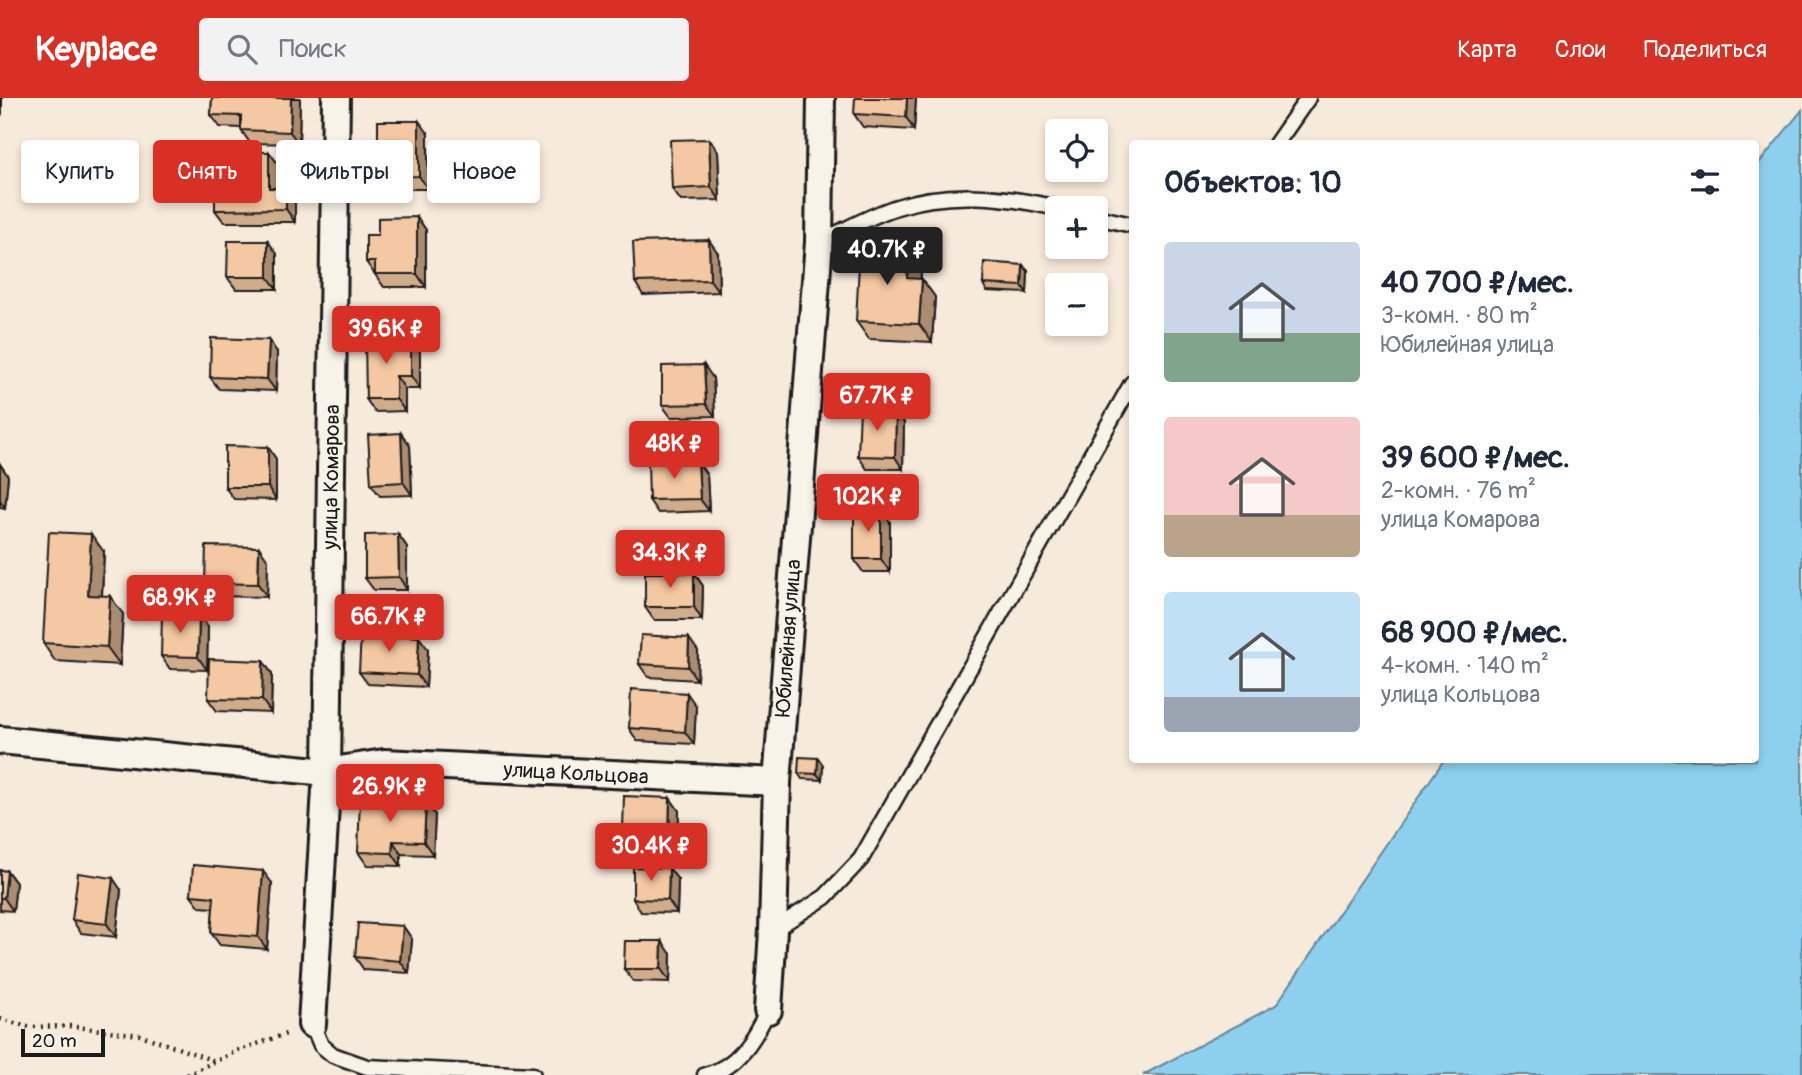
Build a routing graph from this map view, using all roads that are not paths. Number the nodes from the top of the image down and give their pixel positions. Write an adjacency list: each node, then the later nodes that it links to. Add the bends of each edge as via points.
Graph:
1 (336, 98): 11 (street, улица Комарова)
2 (821, 98): 8 (street, Юбилейная улица)
3 (1308, 98): 4 (lane)
4 (1279, 140)
5 (1045, 205): 8 (lane, via 954,196 898,206)
6 (1108, 220): 7 (lane)
7 (1129, 224)
8 (819, 243): 12 (street, Юбилейная улица)
9 (1129, 388): 13 (lane, via 861,859 825,897)
10 (0, 740): 11 (street, улица Кольцова)
11 (327, 772): 12 (street, улица Кольцова, via 384,763); 15 (street, улица Комарова)
12 (777, 782): 13 (street, Юбилейная улица)
13 (773, 930): 14 (street, Юбилейная улица)
14 (768, 1010): 17 (lane, via 757,1034 738,1056)
15 (312, 1024): 16 (lane, via 321,1045 333,1055 368,1067)
16 (533, 1075)
17 (705, 1075)

